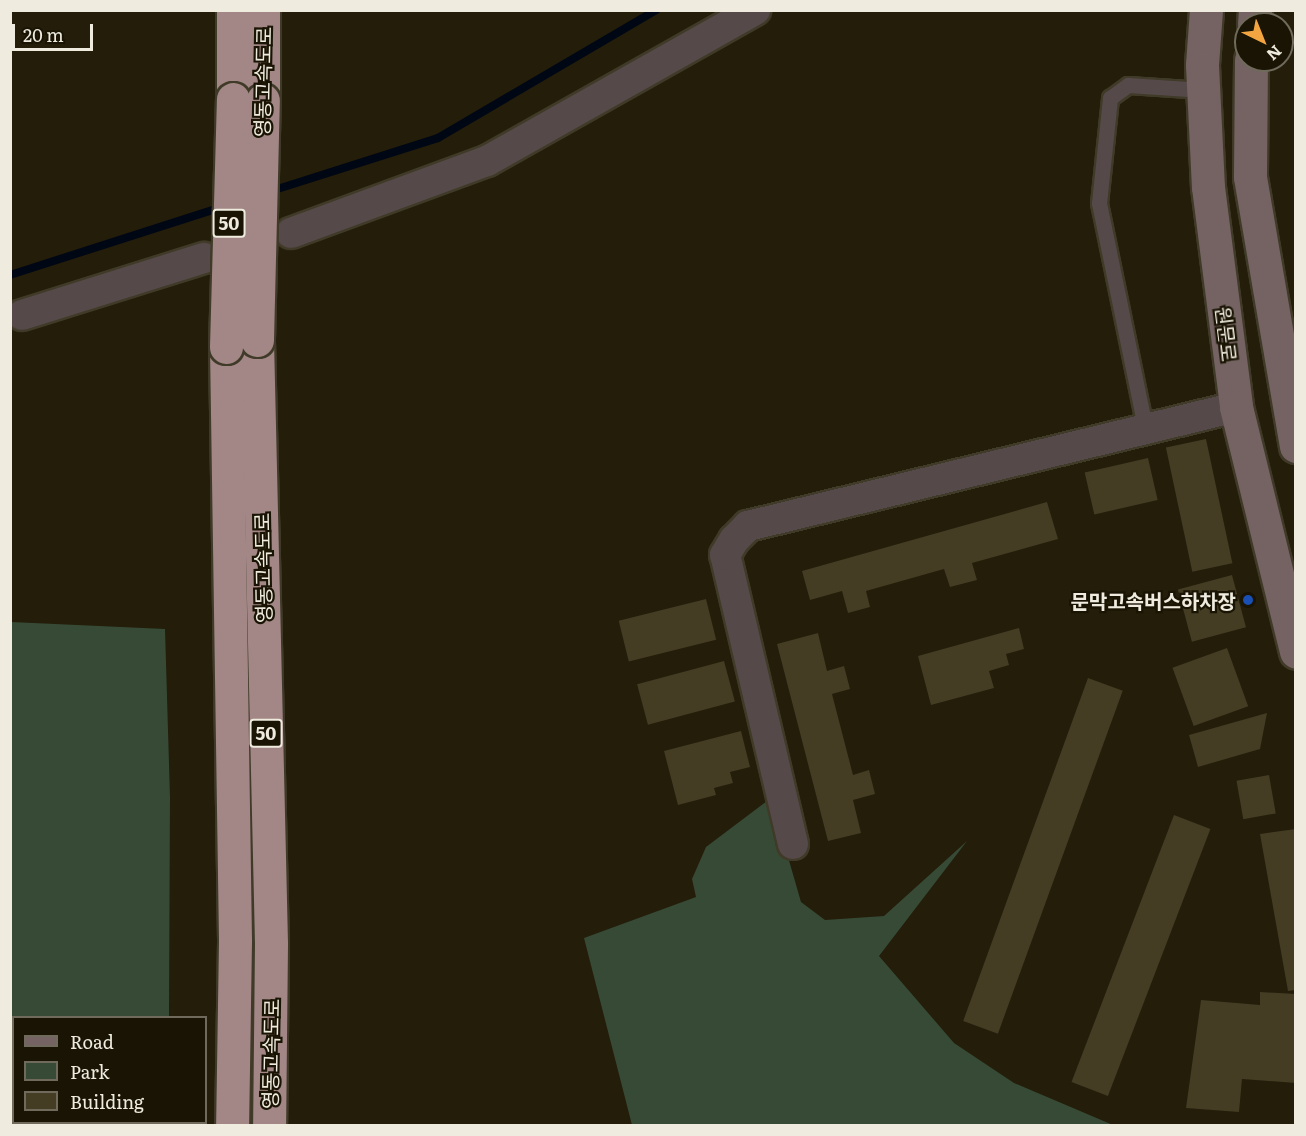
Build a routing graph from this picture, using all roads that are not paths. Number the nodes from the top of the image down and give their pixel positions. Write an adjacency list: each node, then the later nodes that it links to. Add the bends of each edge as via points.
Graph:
1 (233, 10): 7 (highway, 영동고속도로 / 50)
2 (263, 10): 7 (highway, 영동고속도로 / 50)
3 (754, 10): 8 (street, via 487,161)
4 (1206, 10): 6 (main road, 원문로)
5 (1251, 72): 12 (main road, via 1250,177)
6 (1203, 90): 13 (main road, 원문로, via 1208,187); 14 (lane, via 1128,85 1110,98 1099,203)
7 (248, 100): 11 (highway, 영동고속도로 / 50, bridge)
8 (291, 233)
9 (204, 258): 10 (street)
10 (22, 315)
11 (241, 343): 18 (highway, 영동고속도로 / 50); 19 (highway, 영동고속도로 / 50, via 272,944)
12 (1284, 397): 13 (main road); 15 (main road)
13 (1236, 407): 14 (street); 16 (main road, 원문로)
14 (1145, 427): 17 (street, via 748,526 734,540 725,555)
15 (1296, 446)
16 (1296, 652)
17 (793, 844)
18 (232, 1125)
19 (269, 1125)

